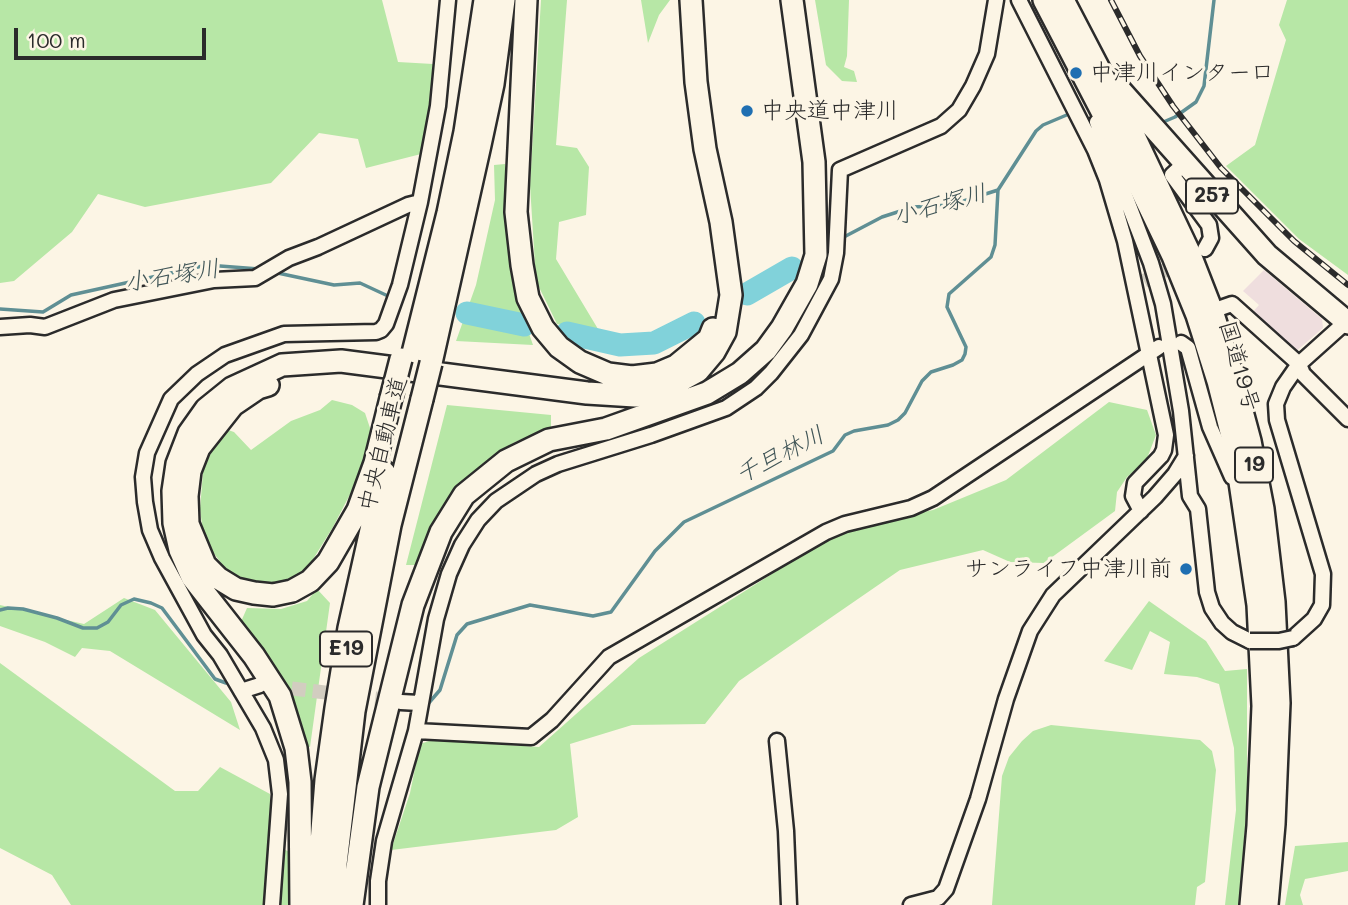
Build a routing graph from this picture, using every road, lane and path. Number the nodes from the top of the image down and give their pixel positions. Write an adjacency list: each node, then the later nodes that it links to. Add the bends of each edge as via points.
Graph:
1 (448, 0): 16 (street, via 438,106)
2 (485, 0): 24 (highway, 中央自動車道 / E19, via 465,132)
3 (504, 0): 24 (highway, 中央自動車道 / E19, via 463,228)
4 (526, 0): 18 (highway, via 516,212 528,298 543,328 580,362 608,374 657,374 676,366 709,339 720,316)
5 (691, 0): 12 (highway)
6 (697, 0): 12 (highway)
7 (996, 0): 37 (street, via 987,54 959,110 942,126 840,170 831,279 801,335 771,373 726,408 536,474 496,501 478,520 449,574)
8 (1019, 0): 23 (street, via 1107,180)
9 (1044, 0): 14 (highway, 国道19号 / 19)
10 (1063, 0): 13 (highway, 国道19号 / 19)
11 (794, 3): 27 (highway, via 814,162 817,227 813,265 797,306 765,350 740,373)
12 (692, 26): 18 (highway, via 705,149)
13 (1091, 57): 15 (highway, 国道19号 / 19); 15 (highway, 257, via 1105,67)
14 (1086, 82): 29 (street, via 1085,95 1121,181 1163,304); 33 (highway, 国道19号 / 19, via 1173,256 1197,315 1235,448)
15 (1172, 176): 17 (street, via 1209,225 1211,238); 19 (highway, 国道19号 / 19, via 1189,252); 20 (highway, 257)
16 (420, 202): 21 (street, via 255,278 214,280 114,300 45,327); 35 (street, via 400,285 382,330 284,334 225,355 171,399 147,453 143,477 150,530 187,604)
17 (1205, 249)
18 (728, 272): 42 (highway, via 729,314 715,352 698,371 665,389 635,396 587,393 354,362 309,362 282,365 232,388 206,409 189,433 173,491 180,550 192,577 280,696 296,748 300,782)
19 (1212, 311): 25 (street, via 1232,304); 50 (highway, 国道19号 / 19, via 1250,442 1274,602 1279,703)
20 (1347, 322): 25 (street)
21 (0, 327)
22 (1181, 343): 33 (street, via 1188,348 1210,427)
23 (1154, 350): 32 (street, via 1166,443 1161,456 1135,483 1133,496); 38 (street, via 933,498 825,532 608,657 531,737)
24 (414, 361): 26 (highway, 中央自動車道 / E19)
25 (1299, 364): 28 (street, via 1303,374); 31 (street, bridge, via 1276,404 1277,420 1320,559 1324,589 1314,619 1293,638 1250,641 1222,623 1212,608 1203,575 1198,509)
26 (405, 398): 27 (highway, via 358,510 328,562 310,581 274,595 254,593 236,589 205,565 188,524 190,471 199,448 233,405 280,380 310,374 348,375 582,404 630,407); 43 (highway, 中央自動車道 / E19, via 372,520 338,695); 44 (highway, 中央自動車道 / E19, via 390,525 354,711)
27 (679, 402): 45 (highway, via 606,429 549,440 506,461 464,495 441,532 413,605 368,787)
28 (1348, 419)
29 (1186, 456): 30 (street); 31 (street)
30 (1155, 496): 31 (street, via 1169,490); 32 (street)
31 (1190, 496)
32 (1141, 511): 40 (street, via 1053,595 1030,631 978,799)
33 (1246, 514): 49 (highway, 国道19号 / 19, via 1258,605 1263,706)
34 (260, 685): 35 (street)
35 (242, 691): 41 (street, via 276,760 281,794)
36 (401, 702): 37 (street)
37 (419, 703): 38 (street)
38 (416, 731): 46 (street, via 384,841)
39 (777, 741): 47 (street)
40 (938, 901): 48 (street)
41 (272, 905)
42 (301, 905)
43 (316, 905)
44 (334, 905)
45 (352, 905)
46 (378, 905)
47 (789, 905)
48 (911, 905)
49 (1251, 905)
50 (1267, 905)

